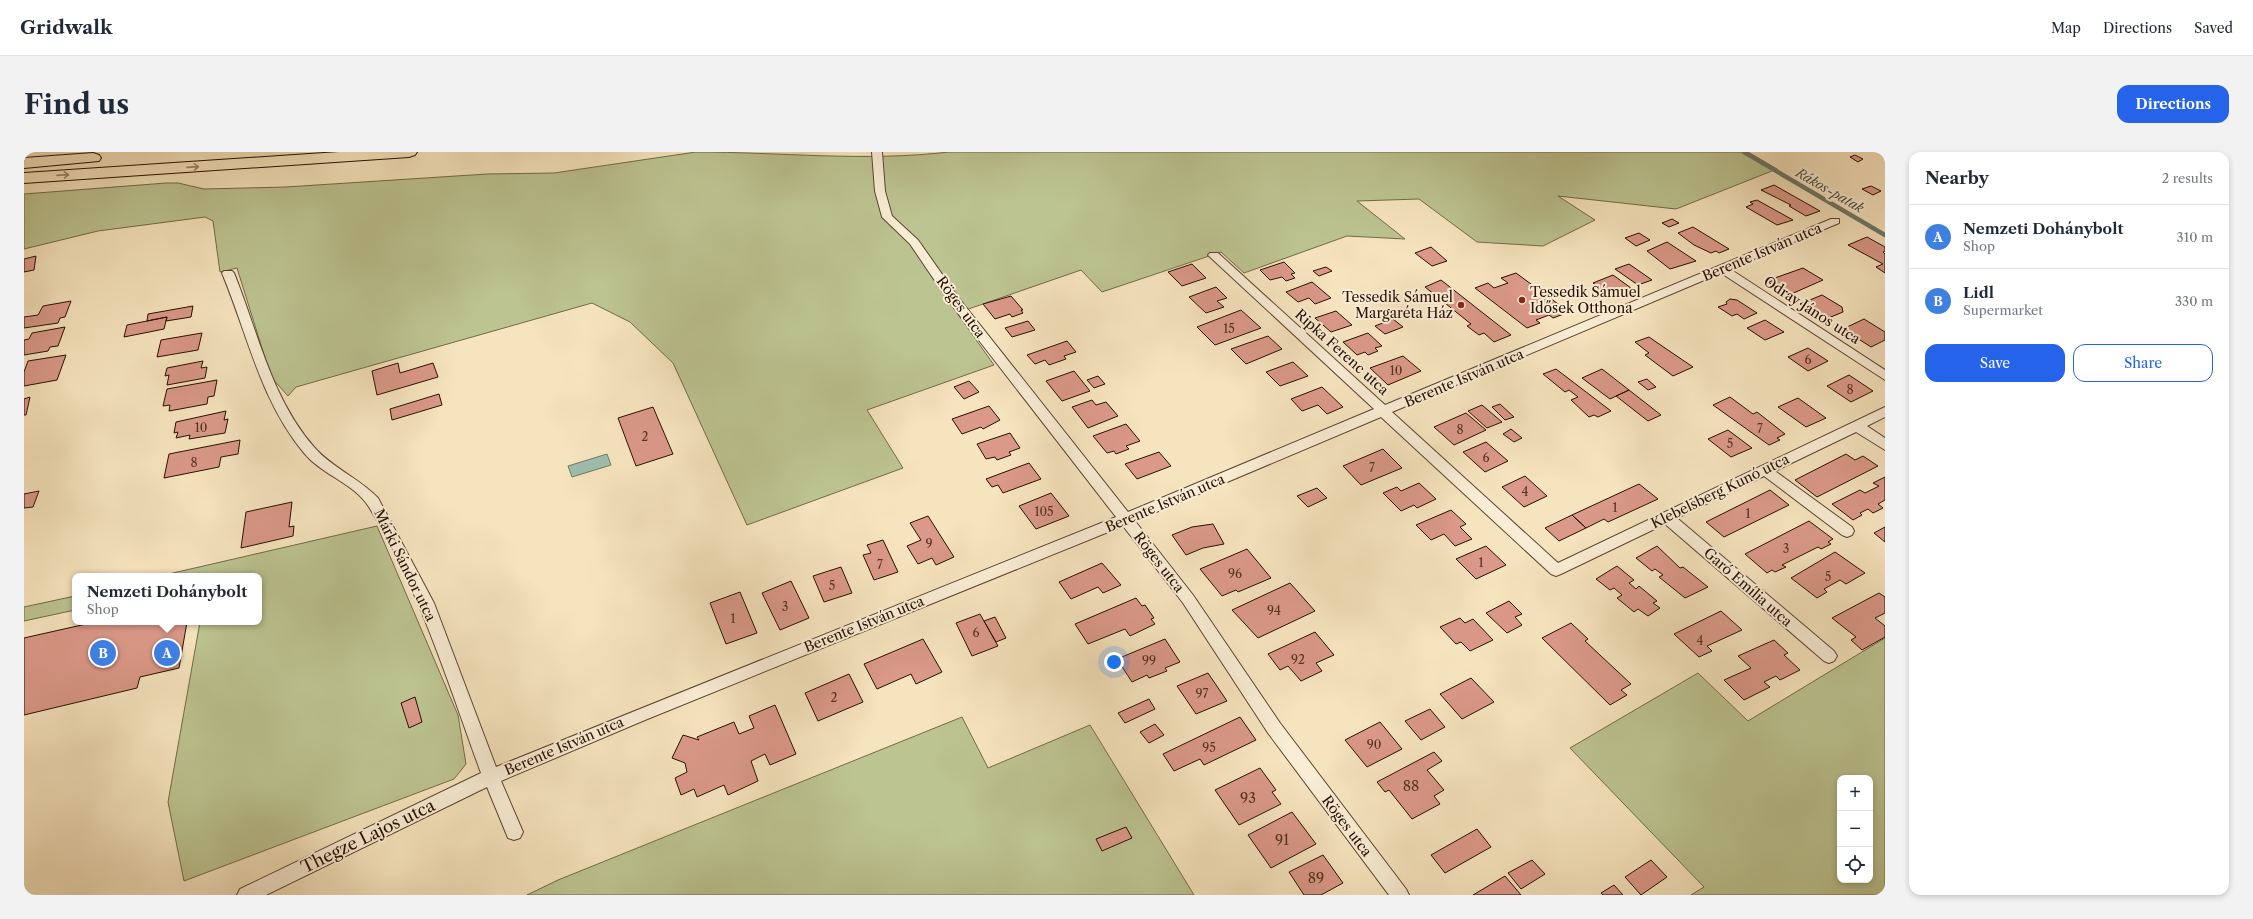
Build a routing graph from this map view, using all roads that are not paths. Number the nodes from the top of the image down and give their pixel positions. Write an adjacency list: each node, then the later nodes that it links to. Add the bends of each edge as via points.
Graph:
1 (188, 152): 4 (highway)
2 (409, 152): 7 (highway, one-way to 2)
3 (877, 152): 19 (street, Röges utca, via 880,191 887,217 914,242 954,300)
4 (140, 155)
5 (109, 157): 6 (highway)
6 (24, 162)
7 (24, 178)
8 (1835, 221): 10 (street, Berente István utca)
9 (1214, 254): 13 (street, Ripka Ferenc utca)
10 (1722, 269): 12 (street, Odray János utca); 13 (street, Berente István utca)
11 (228, 273): 23 (street, Márki Sándor utca, via 245,314 256,353 286,420 310,451 329,468 360,488 374,502 427,603)
12 (1885, 376)
13 (1385, 411): 19 (street, Berente István utca); 21 (street, Ripka Ferenc utca)
14 (1885, 412): 15 (street, Klebelsberg Kunó utca)
15 (1857, 426): 16 (street); 17 (street, Klebelsberg Kunó utca)
16 (1885, 445)
17 (1765, 470): 18 (street, Klebelsberg Kunó utca); 20 (street)
18 (1666, 517): 21 (street, Klebelsberg Kunó utca); 22 (street, Garó Emília utca)
19 (1125, 519): 23 (street, Berente István utca); 26 (street, Röges utca, via 1188,600 1274,728)
20 (1846, 531)
21 (1556, 570)
22 (1829, 656)
23 (491, 777): 24 (street, Márki Sándor utca); 25 (street, Thegze Lajos utca)
24 (514, 832)
25 (246, 895)
26 (1400, 895)

